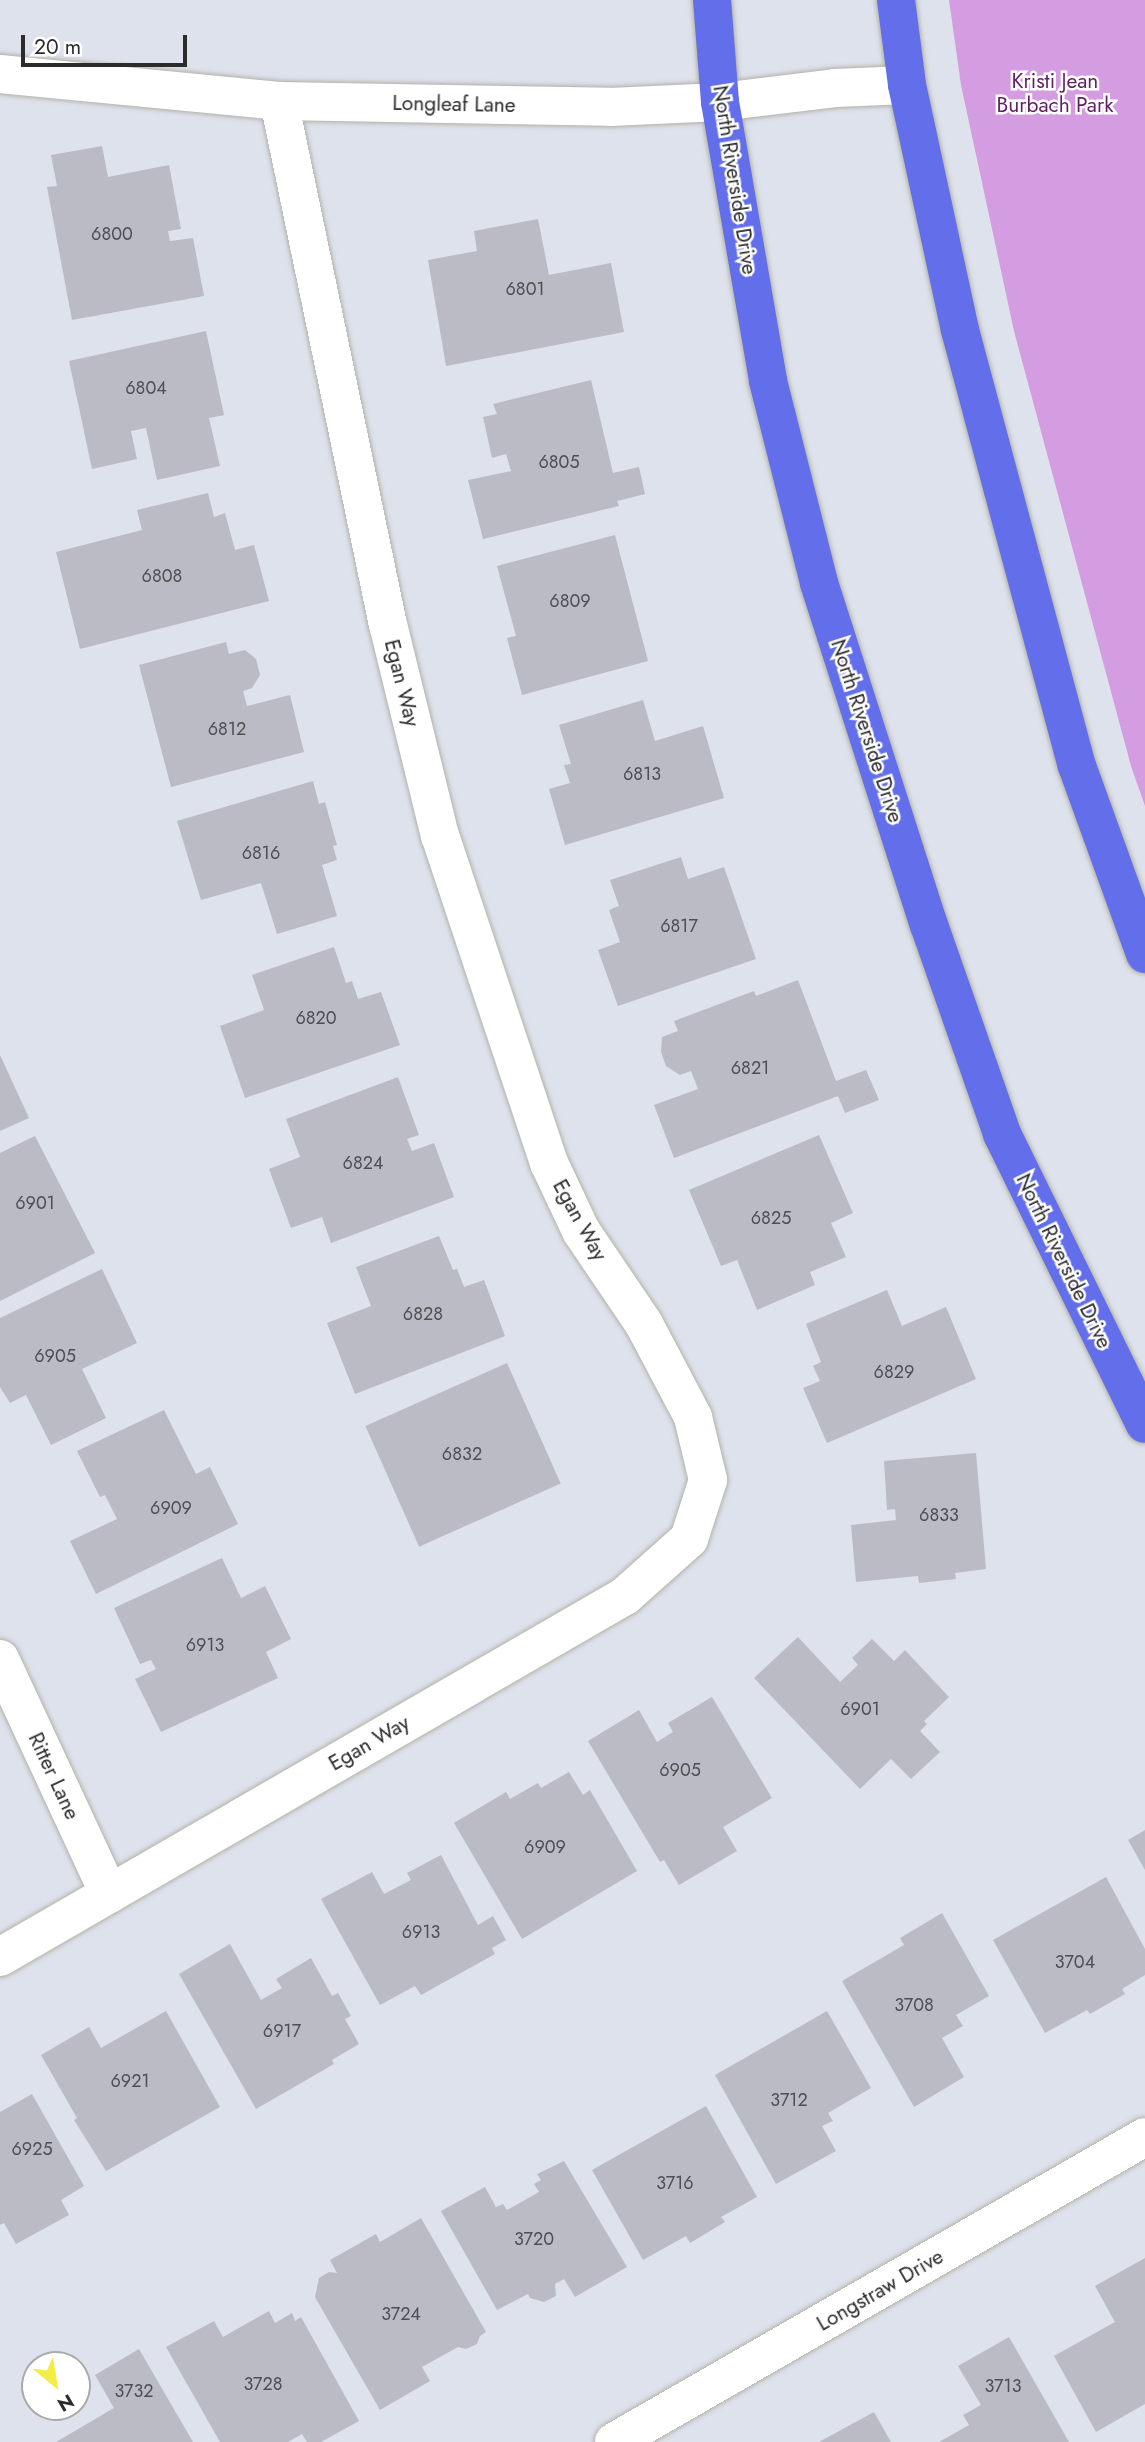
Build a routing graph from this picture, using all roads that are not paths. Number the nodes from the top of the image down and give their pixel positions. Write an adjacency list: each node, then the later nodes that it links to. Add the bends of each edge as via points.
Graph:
1 (712, 0): 6 (main road, North Riverside Drive)
2 (896, 0): 4 (main road)
3 (0, 74): 5 (street, Longleaf Lane)
4 (907, 85): 6 (street, Longleaf Lane, via 835,88); 7 (main road, via 960,330 1077,766)
5 (279, 101): 6 (street, Longleaf Lane, via 610,107); 10 (street, Egan Way, via 388,625 440,836 549,1163 581,1231 644,1324 693,1417 708,1480 689,1539 625,1596)
6 (720, 102): 8 (main road, North Riverside Drive, via 768,381 828,609 929,925 1002,1134)
7 (1145, 954)
8 (1145, 1424)
9 (0, 1659): 10 (street, Ritter Lane)
10 (109, 1894): 11 (street, Egan Way)
11 (0, 1956)
12 (1145, 2137): 13 (street, Longstraw Drive)
13 (614, 2442)

